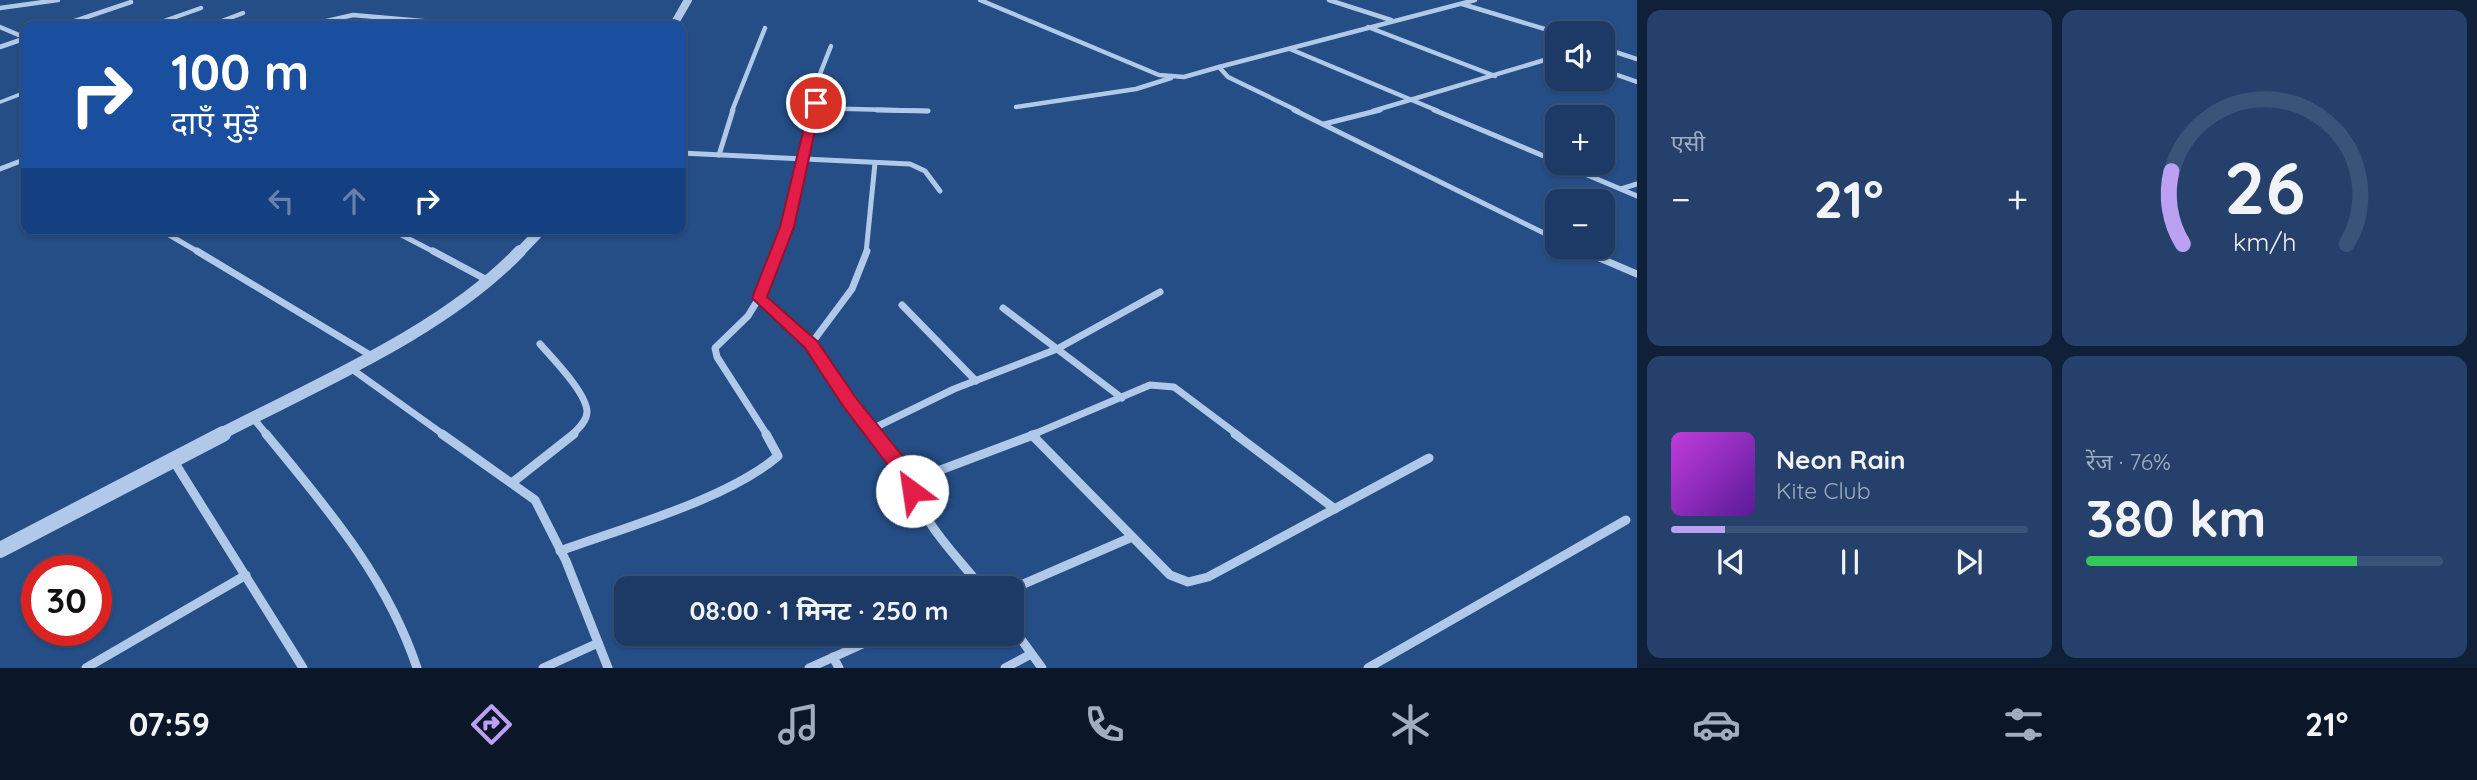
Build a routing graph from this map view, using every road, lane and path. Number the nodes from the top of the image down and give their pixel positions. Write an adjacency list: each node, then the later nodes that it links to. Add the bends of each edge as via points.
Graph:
1 (58, 0): 8 (street)
2 (688, 0): 16 (street)
3 (980, 0): 33 (street)
4 (1329, 0): 17 (street)
5 (1475, 0): 7 (street)
6 (131, 2): 11 (street)
7 (1461, 4): 17 (street); 21 (street)
8 (0, 8)
9 (201, 8): 12 (street)
10 (243, 13): 13 (street)
11 (75, 21)
12 (164, 21)
13 (222, 21)
14 (318, 21): 15 (street, via 357,14)
15 (417, 21)
16 (676, 21)
17 (1392, 21): 19 (street)
18 (0, 27): 22 (street)
19 (1368, 27): 26 (street); 32 (street)
20 (765, 28): 43 (street)
21 (1545, 29)
22 (21, 36)
23 (21, 40): 25 (street)
24 (831, 46): 39 (street, via 818,79)
25 (0, 47)
26 (1289, 48): 30 (street); 36 (street)
27 (1615, 52): 28 (street)
28 (1637, 59)
29 (1545, 60): 32 (street)
30 (1219, 67): 33 (street); 41 (street, via 1228,77)
31 (1615, 74): 34 (street)
32 (1495, 76): 36 (street)
33 (1172, 77): 38 (street, via 1136,89)
34 (1637, 82)
35 (21, 94): 37 (lane)
36 (1413, 100): 41 (street); 44 (street)
37 (0, 102)
38 (1016, 107)
39 (814, 108): 40 (street); 45 (street)
40 (928, 111)
41 (1323, 124): 54 (street)
42 (686, 153): 43 (street)
43 (719, 155): 45 (street)
44 (1545, 156)
45 (801, 160): 47 (street); 62 (street, via 787,227)
46 (21, 161): 48 (street)
47 (875, 163): 52 (street, via 921,168); 66 (street, via 869,234 860,271)
48 (0, 169)
49 (1588, 175): 51 (street)
50 (1637, 184): 51 (street)
51 (1621, 189): 53 (street)
52 (940, 191)
53 (1637, 196)
54 (1545, 234)
55 (169, 235): 68 (street)
56 (401, 235): 60 (street)
57 (536, 235): 60 (street)
58 (1601, 259): 59 (street)
59 (1637, 274)
60 (487, 280): 68 (street)
61 (1160, 292): 67 (street)
62 (759, 298): 66 (street); 83 (street, via 748,316 715,348 775,447 778,457 772,465 737,483)
63 (902, 305): 70 (street)
64 (1003, 308): 67 (street)
65 (540, 344): 77 (street, via 584,400 588,412 582,426)
66 (811, 344): 73 (street)
67 (1058, 349): 70 (street); 71 (street)
68 (370, 355): 69 (street)
69 (348, 367): 72 (street); 77 (street)
70 (976, 380): 73 (street)
71 (1122, 398): 74 (street); 79 (street, via 1150,385 1174,387)
72 (253, 418): 76 (street); 94 (street, via 340,526 378,583 410,640)
73 (870, 430): 78 (street)
74 (1032, 435): 78 (street); 81 (street)
75 (1429, 458): 79 (street)
76 (173, 460): 82 (street); 84 (street)
77 (513, 482): 83 (street, via 535,500)
78 (913, 483): 85 (street, via 921,507)
79 (1335, 509): 81 (street, via 1193,583 1181,583 1170,575)
80 (1626, 520): 101 (street)
81 (1132, 537): 86 (street)
82 (0, 550)
83 (560, 551): 87 (street)
84 (246, 575): 92 (street); 93 (street)
85 (973, 576)
86 (1024, 584)
87 (598, 643): 95 (street); 96 (street)
88 (1024, 644): 90 (street)
89 (858, 646): 91 (street)
90 (1031, 654): 99 (street); 100 (street)
91 (833, 657): 97 (street); 98 (street)
92 (86, 668)
93 (303, 668)
94 (416, 668)
95 (543, 668)
96 (608, 668)
97 (810, 668)
98 (839, 668)
99 (1005, 668)
100 (1042, 668)
101 (1368, 668)

